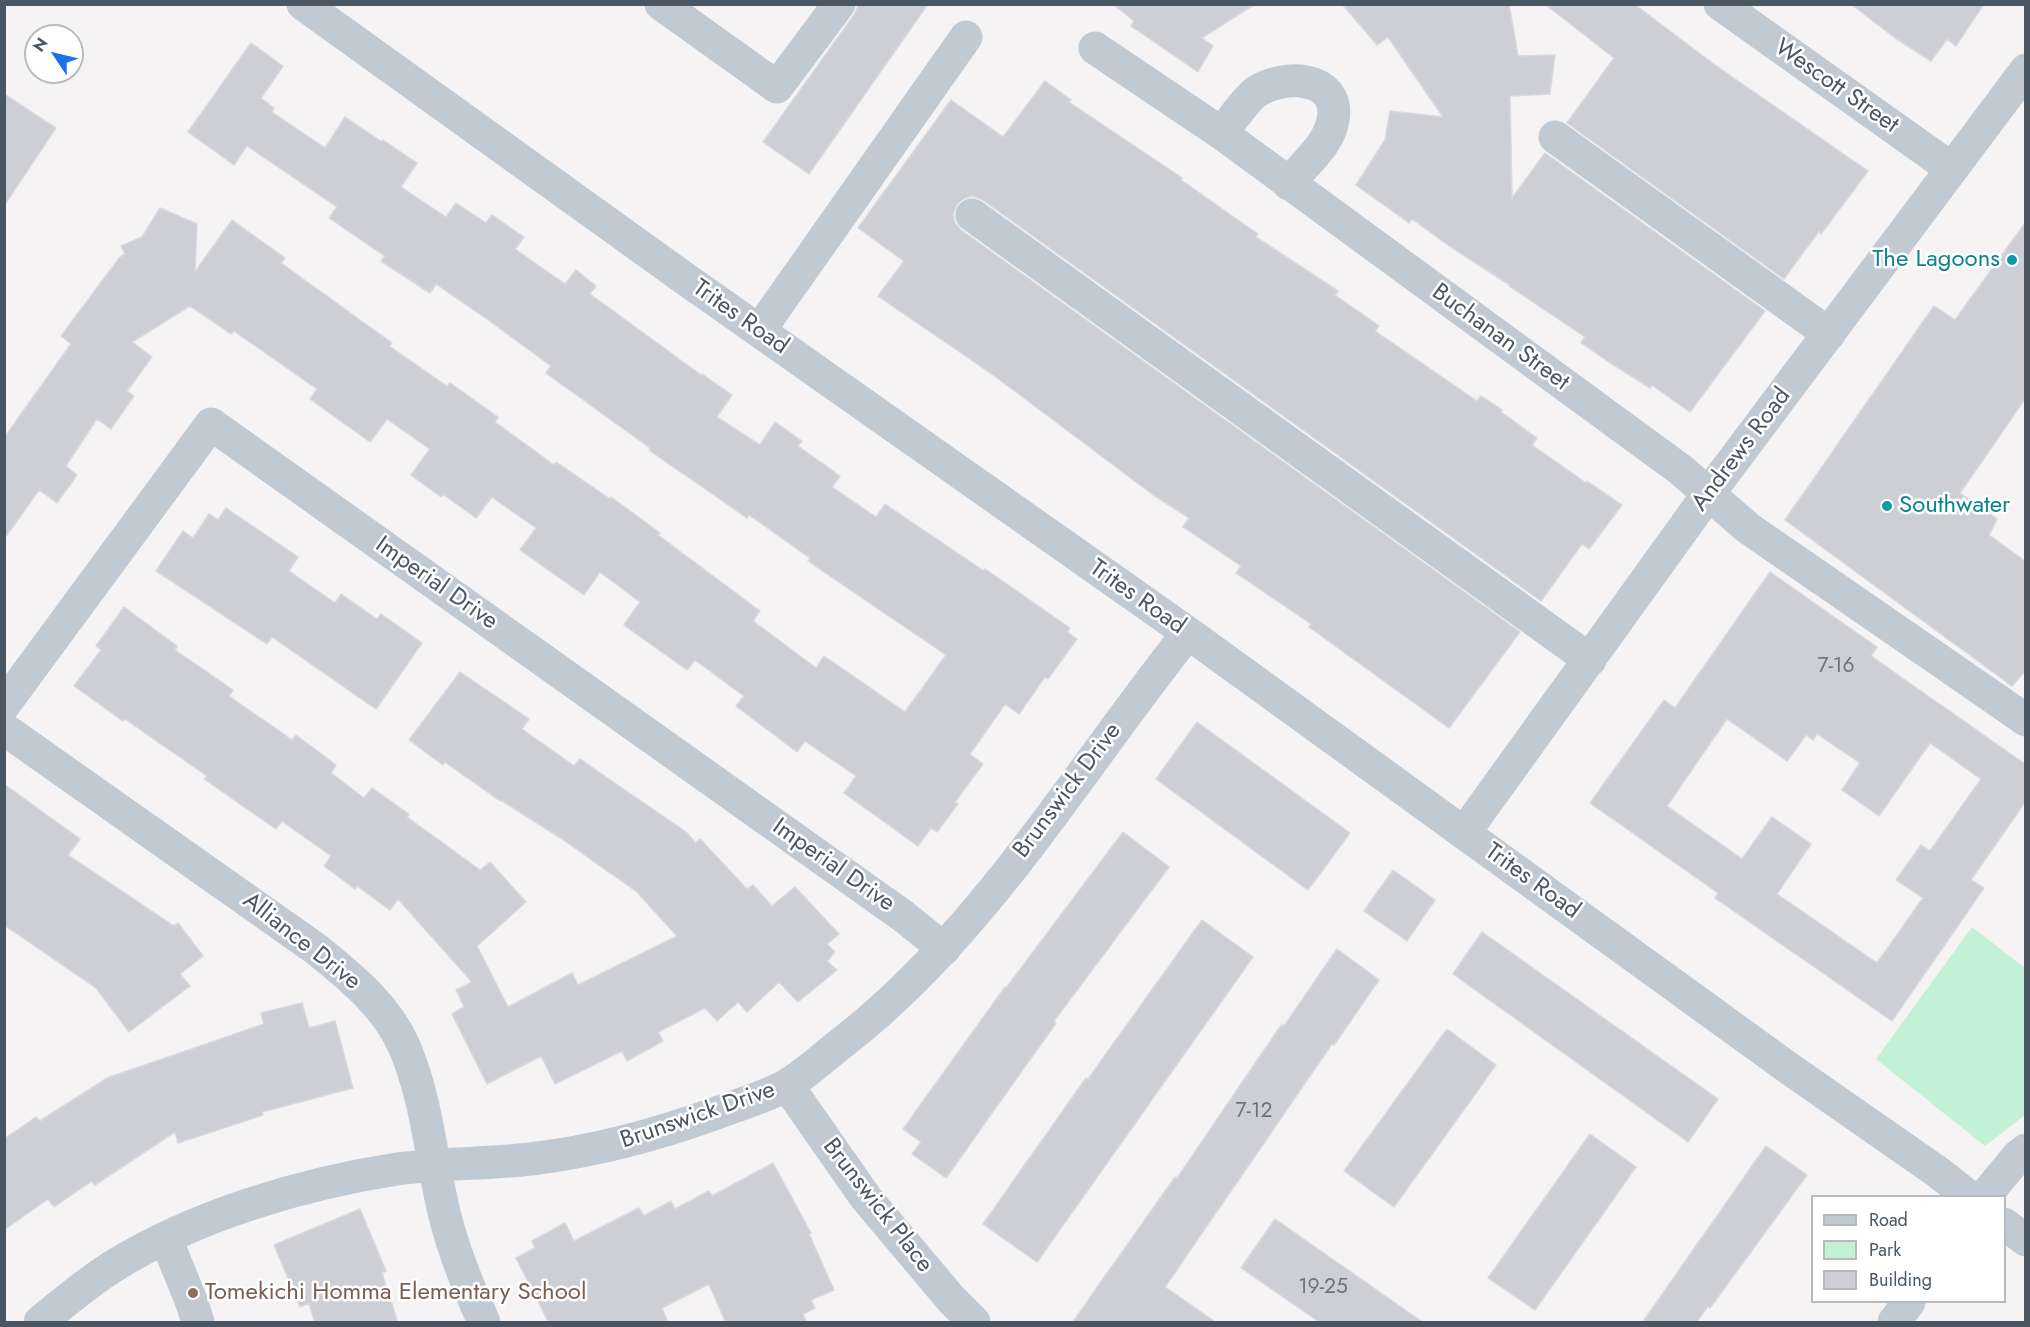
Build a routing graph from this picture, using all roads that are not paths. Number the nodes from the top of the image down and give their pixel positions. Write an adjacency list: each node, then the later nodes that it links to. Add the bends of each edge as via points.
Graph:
1 (303, 4): 13 (street, Trites Road)
2 (661, 4): 3 (street, via 777,87)
3 (839, 4)
4 (1720, 4): 10 (street, Wescott Street)
5 (966, 37): 13 (street)
6 (1095, 48): 8 (street, Buchanan Street)
7 (2025, 70): 10 (street, Andrews Road)
8 (1221, 134): 11 (street, Buchanan Street); 11 (street, via 1255,92 1275,83 1298,79 1327,93 1334,104 1332,122 1322,146)
9 (1555, 137): 14 (street)
10 (1952, 170): 14 (street, Andrews Road)
11 (1289, 184): 15 (street, Buchanan Street)
12 (972, 215): 17 (street)
13 (759, 331): 16 (street, Trites Road)
14 (1829, 334): 15 (street, Andrews Road)
15 (1709, 493): 17 (street, Andrews Road); 19 (street, Buchanan Street, via 1748,528)
16 (1188, 633): 21 (street, Trites Road); 22 (street, Brunswick Drive, via 1043,827)
17 (1590, 660): 21 (street, Andrews Road)
18 (4, 705): 22 (street, Imperial Drive, via 211,424)
19 (2025, 720)
20 (4, 729): 25 (street, Alliance Drive, via 357,982 404,1045)
21 (1464, 833): 26 (street, Trites Road)
22 (944, 949): 23 (street, Brunswick Drive, via 873,1019)
23 (787, 1085): 25 (street, Brunswick Drive, via 687,1124 604,1148 530,1159); 35 (street, Brunswick Place, via 866,1198)
24 (2025, 1150): 27 (street)
25 (435, 1166): 29 (street, Brunswick Drive, via 302,1188 195,1224); 34 (street, Alliance Drive, via 466,1285)
26 (1966, 1195)
27 (1987, 1195)
28 (2006, 1226): 30 (street)
29 (166, 1239): 32 (street, Brunswick Drive, via 113,1267); 33 (street)
30 (2025, 1240)
31 (1908, 1303): 36 (street)
32 (40, 1323)
33 (198, 1323)
34 (484, 1323)
35 (974, 1323)
36 (1894, 1323)

